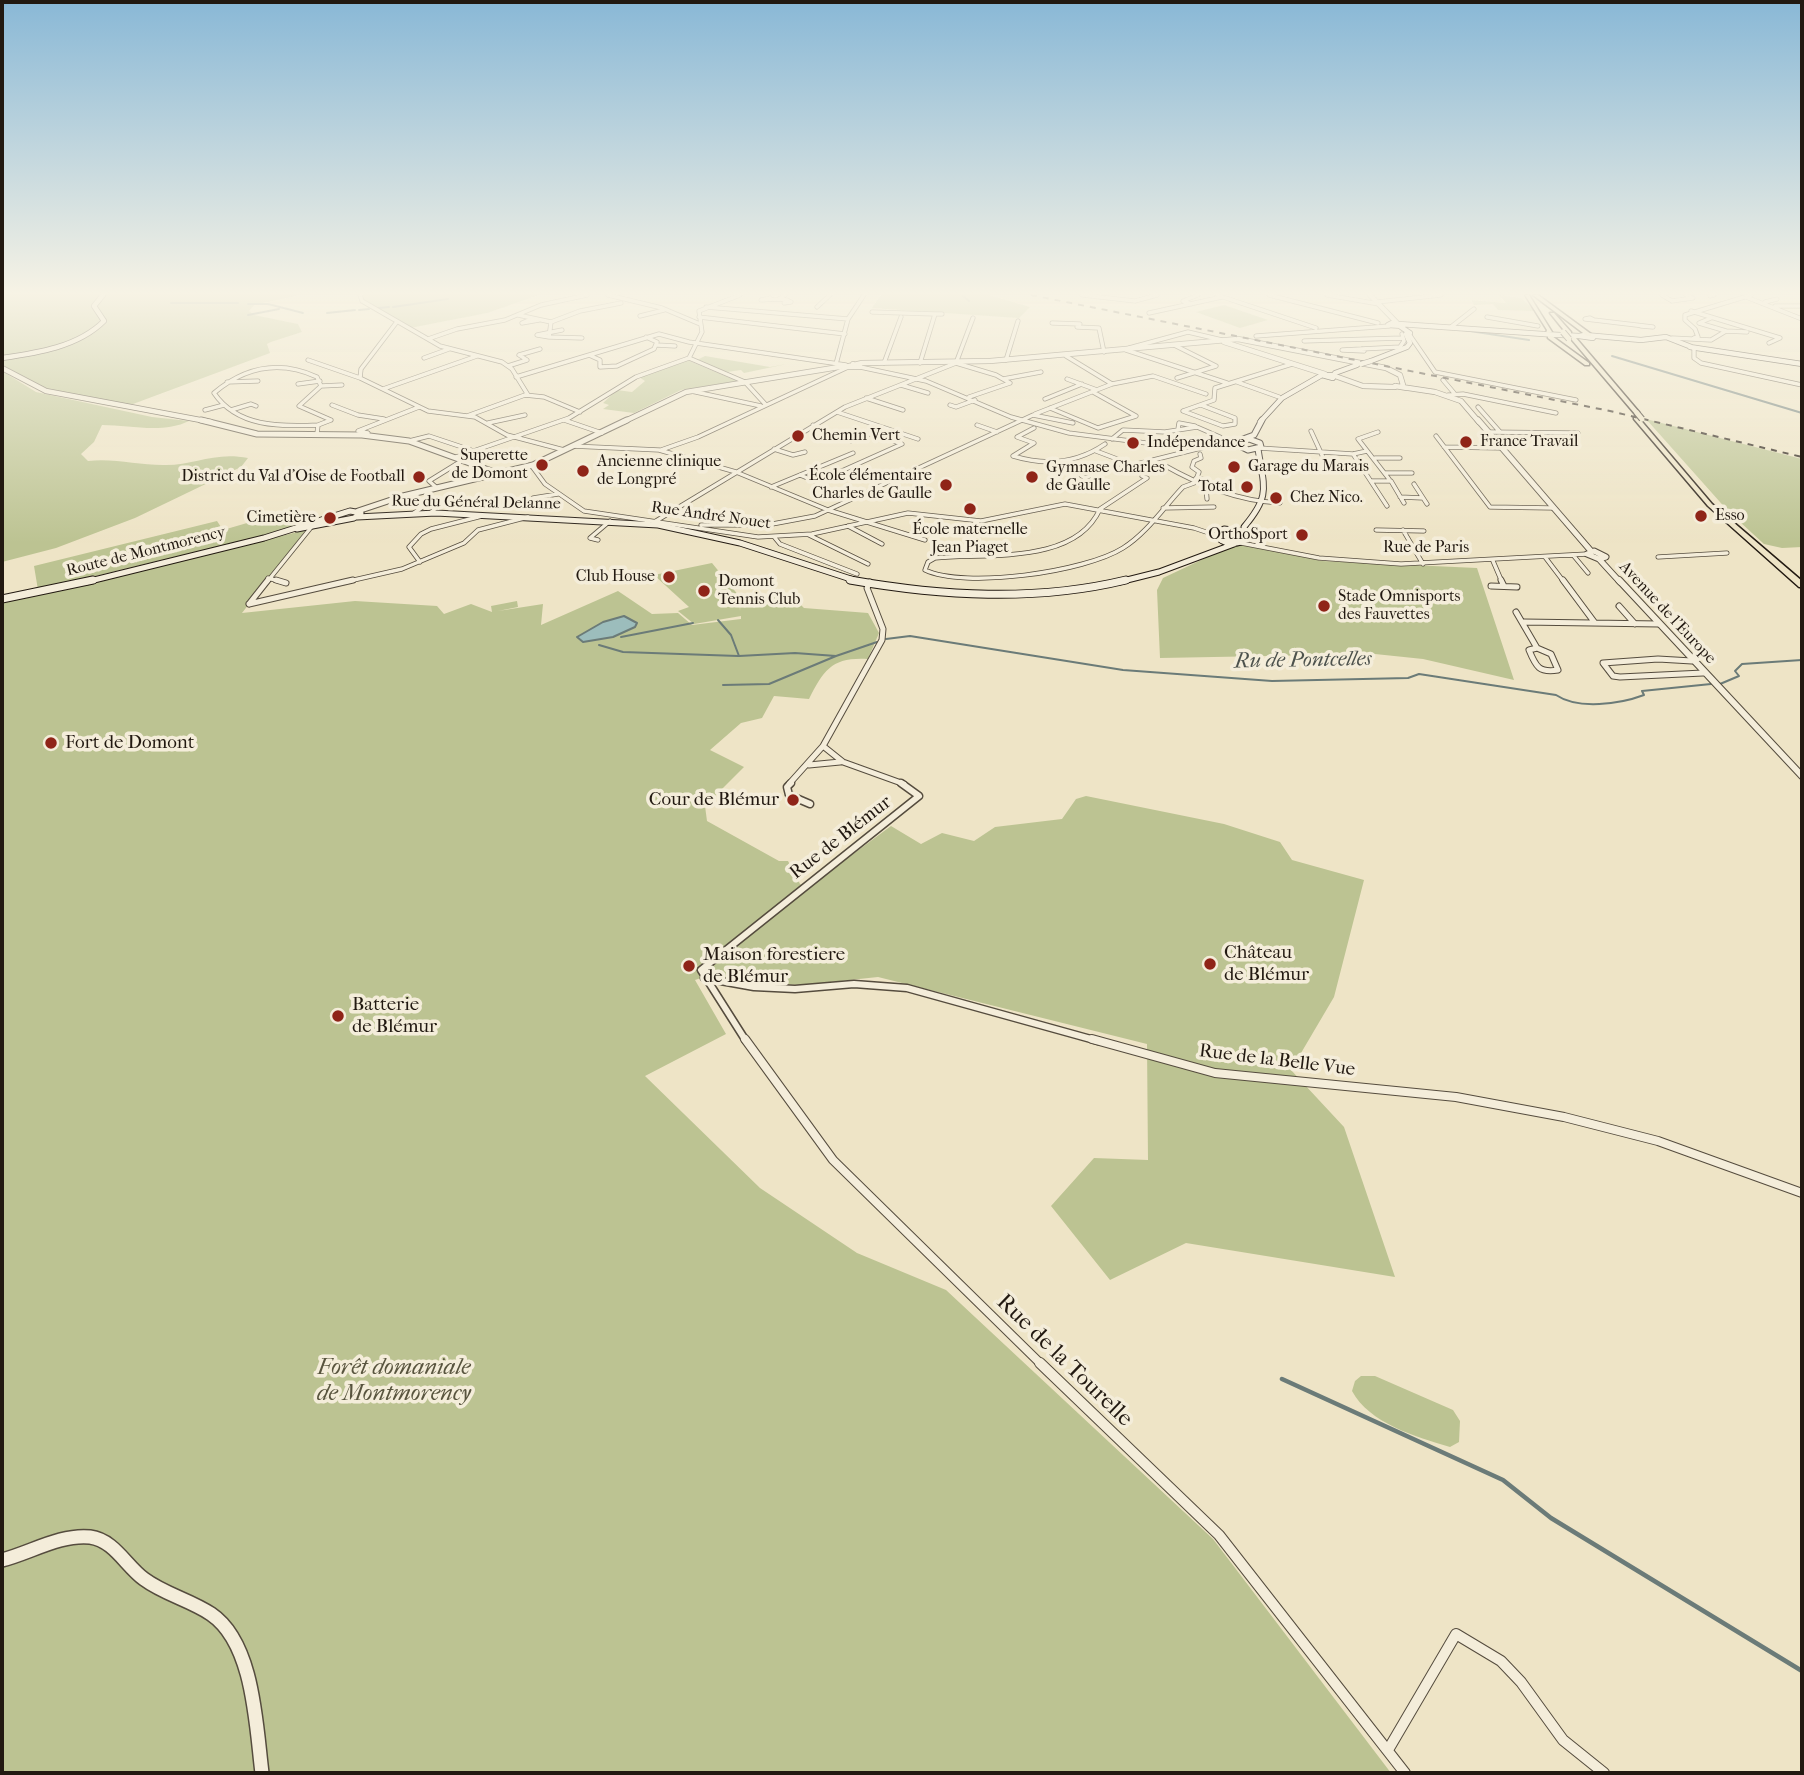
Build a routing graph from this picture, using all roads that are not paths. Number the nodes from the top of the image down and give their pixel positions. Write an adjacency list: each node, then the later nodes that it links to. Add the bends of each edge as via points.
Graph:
1 (18, 378): 97 (street, via 62,395 155,415 250,432)
2 (233, 378): 34 (street)
3 (316, 378): 37 (street)
4 (360, 378): 47 (street)
5 (415, 378): 47 (street)
6 (517, 378): 54 (street)
7 (635, 378): 74 (street)
8 (735, 378): 35 (street)
9 (773, 378): 35 (street)
10 (822, 378): 64 (street)
11 (911, 378): 29 (street)
12 (918, 378): 29 (street)
13 (1000, 378): 30 (street)
14 (1009, 378): 30 (street)
15 (1103, 378): 38 (street)
16 (1142, 378): 38 (street)
17 (1158, 378): 52 (street)
18 (1214, 378): 39 (street)
19 (1250, 378): 36 (street)
20 (1323, 378): 107 (main road, via 1280,400 1264,419 1256,438)
21 (1325, 378): 56 (main road)
22 (1336, 378): 45 (street, via 1369,387)
23 (1403, 378): 45 (street)
24 (1464, 378): 60 (street)
25 (1602, 378): 46 (highway)
26 (1603, 378): 46 (highway)
27 (1607, 378): 46 (highway)
28 (1769, 378): 44 (street)
29 (915, 379): 42 (street); 55 (street)
30 (1003, 379): 55 (street, via 1010,383)
31 (1068, 379): 43 (street)
32 (1443, 380): 53 (street)
33 (258, 381): 34 (street)
34 (227, 382): 62 (street, via 215,396)
35 (745, 382): 48 (street); 64 (street)
36 (1237, 382): 39 (street); 56 (street)
37 (321, 383): 40 (street); 41 (street); 86 (street, via 319,391 298,404 331,419)
38 (1112, 383): 49 (street)
39 (1228, 383): 51 (street, via 1215,388)
40 (298, 384)
41 (342, 384)
42 (901, 384): 50 (street); 57 (street)
43 (1082, 384): 49 (street); 61 (street, via 1045,399)
44 (1802, 385)
45 (1405, 386): 53 (street)
46 (1612, 387): 80 (highway)
47 (383, 389): 68 (street)
48 (691, 391): 64 (street); 95 (street)
49 (1095, 391): 61 (street); 70 (street, via 1136,416 1098,428)
50 (928, 393)
51 (1216, 393): 59 (street); 59 (street, via 1207,397)
52 (1206, 394)
53 (1451, 394): 76 (street); 93 (street)
54 (528, 395): 74 (street); 79 (street)
55 (969, 397): 58 (street)
56 (1279, 397): 102 (main road, via 1264,413 1254,435)
57 (866, 398): 73 (street); 75 (street)
58 (975, 400): 65 (street); 83 (street)
59 (1214, 400): 66 (street)
60 (1576, 400)
61 (1059, 404): 70 (street)
62 (224, 405): 71 (street); 72 (street)
63 (332, 405): 81 (street)
64 (764, 405): 116 (street)
65 (950, 405)
66 (1201, 405): 66 (street, via 1184,411 1223,426 1235,424 1235,418)
67 (256, 406): 72 (street)
68 (419, 407): 79 (street); 81 (street)
69 (1478, 407): 94 (street)
70 (1050, 408): 78 (street)
71 (205, 410)
72 (231, 410): 86 (street, via 276,425)
73 (903, 410)
74 (580, 412): 82 (street)
75 (837, 412): 87 (street); 101 (street)
76 (1556, 413)
77 (525, 415): 84 (street)
78 (1033, 415): 83 (street); 85 (street)
79 (467, 416): 84 (street)
80 (1637, 416): 205 (highway, via 1718,506); 208 (highway, via 1710,505)
81 (384, 419): 100 (street, via 358,431)
82 (563, 420): 95 (street); 98 (street)
83 (1020, 420): 91 (street); 103 (street)
84 (488, 423): 98 (street)
85 (1073, 423)
86 (317, 425): 97 (street)
87 (813, 425): 112 (street); 138 (street, via 851,441 872,433 902,444 817,482)
88 (977, 425): 91 (street)
89 (1034, 428): 129 (street, via 1017,437 1034,443 1013,456)
90 (1311, 431): 120 (street)
91 (997, 432): 162 (street)
92 (1378, 432): 118 (street, via 1358,439)
93 (1487, 432): 94 (street); 111 (street)
94 (1500, 432): 96 (street)
95 (602, 433): 108 (street)
96 (1578, 433)
97 (317, 434): 100 (street)
98 (512, 436): 114 (street); 115 (street)
99 (1436, 436): 110 (street)
100 (380, 437): 105 (street)
101 (918, 439)
102 (1242, 439): 106 (main road); 107 (main road)
103 (1110, 440): 104 (street); 104 (street, via 1123,430 1197,427); 117 (street)
104 (1220, 440): 106 (street)
105 (408, 441): 114 (street, via 429,436); 124 (street)
106 (1237, 444): 113 (main road)
107 (1259, 445): 113 (main road); 120 (street); 127 (main road)
108 (572, 446): 115 (street); 116 (street)
109 (1209, 446): 130 (street, via 1141,465)
110 (1444, 447): 111 (street); 160 (street, via 1490,507)
111 (1500, 448): 160 (street)
112 (774, 449): 119 (street, via 793,455); 134 (street)
113 (1245, 449): 127 (main road)
114 (471, 450): 124 (street)
115 (564, 450): 132 (street)
116 (661, 450): 134 (street)
117 (1096, 451): 129 (street); 130 (street)
118 (1367, 451): 123 (street); 125 (street)
119 (805, 452)
120 (1321, 452): 123 (street); 133 (street, via 1327,466)
121 (853, 453): 138 (street)
122 (1200, 454): 140 (street, via 1192,467 1199,472)
123 (1353, 454): 133 (street)
124 (456, 457): 128 (street)
125 (1376, 458): 126 (street); 136 (street)
126 (1400, 458)
127 (1260, 459): 153 (main road, via 1265,482)
128 (463, 460): 135 (street); 147 (street, via 429,481)
129 (1062, 463): 130 (street, via 1083,480)
130 (1122, 463)
131 (1162, 464): 143 (street)
132 (531, 465): 135 (street); 148 (street, Rue André Nouet)
133 (1363, 468): 142 (street)
134 (736, 472): 145 (street); 170 (street)
135 (497, 473): 147 (street)
136 (1385, 473): 137 (street); 141 (street)
137 (1412, 473)
138 (800, 475): 145 (street)
139 (1142, 476): 161 (street, via 1147,478)
140 (1197, 477): 143 (street); 146 (street, via 1206,480)
141 (1389, 479)
142 (1372, 481): 149 (street, via 1391,481); 157 (street)
143 (1194, 483): 146 (street); 159 (street, via 1183,487)
144 (1414, 484): 151 (street)
145 (771, 487): 162 (street)
146 (1205, 487): 152 (street); 153 (street)
147 (437, 488): 165 (street)
148 (558, 494): 150 (street); 169 (street, Rue André Nouet, via 579,509)
149 (1400, 497): 151 (street); 155 (street)
150 (533, 498)
151 (1423, 498): 156 (street)
152 (1208, 499)
153 (1260, 503): 154 (street); 178 (main road, via 1242,525); 184 (main road, via 1244,527)
154 (1280, 503)
155 (1404, 503)
156 (1427, 504)
157 (1387, 506)
158 (1214, 507): 159 (street)
159 (1163, 508): 171 (street)
160 (1552, 508): 193 (street)
161 (1100, 509): 171 (street, Rue André Nouet); 171 (street, via 1093,528 1081,538 996,556 935,558 925,570 931,575 964,578 1052,570 1119,551); 172 (street, Rue André Nouet, via 1065,504 981,521 908,513)
162 (831, 511): 172 (street); 175 (street, via 779,524)
163 (414, 513): 164 (main road, Rue du Général Delanne); 164 (street, via 434,499 446,500); 165 (main road, Rue du Général Delanne)
164 (430, 513): 166 (main road, Rue du Général Delanne)
165 (359, 514): 167 (main road, Rue du Général Delanne)
166 (484, 515): 168 (main road, Rue du Général Delanne); 199 (street, via 421,534 409,547)
167 (346, 517): 174 (main road, Route de Montmorency)
168 (528, 517): 169 (main road, Rue du Général Delanne); 199 (street, via 478,530 464,543)
169 (608, 519): 170 (street, Rue André Nouet); 183 (main road, Rue du Général Delanne); 187 (street, via 590,538)
170 (656, 520): 173 (street, Rue André Nouet)
171 (1151, 520): 177 (street, Rue André Nouet)
172 (864, 522): 176 (street, Rue André Nouet); 188 (street)
173 (676, 524): 175 (street); 183 (street, Rue André Nouet)
174 (312, 526): 204 (street); 212 (main road, Route de Montmorency)
175 (726, 526): 183 (street)
176 (848, 526): 182 (street, Rue André Nouet); 189 (street)
177 (1194, 528): 178 (street, Rue André Nouet); 186 (street, Rue André Nouet)
178 (1224, 529): 184 (main road); 186 (main road)
179 (1376, 530): 180 (street)
180 (1403, 530): 181 (street); 201 (street)
181 (1424, 531)
182 (808, 534): 185 (street, Rue André Nouet); 200 (street)
183 (716, 535): 185 (street, Rue André Nouet); 207 (main road, Rue du Général Delanne)
184 (1246, 536): 190 (main road); 191 (street, Rue de Paris)
185 (775, 537): 203 (street, via 780,544)
186 (1216, 537): 190 (main road); 192 (main road)
187 (598, 540)
188 (925, 540)
189 (881, 544)
190 (1236, 544): 191 (street, Rue de Paris); 192 (main road, Rue du Général Delanne)
191 (1267, 546): 201 (street, Rue de Paris, via 1329,559)
192 (1212, 550): 207 (main road, Rue du Général Delanne, via 1159,572 1053,593 991,595)
193 (1589, 552): 195 (street, Rue de Paris); 218 (street, Avenue de l'Europe)
194 (1727, 553): 197 (street)
195 (1573, 555): 196 (street, Rue de Paris); 202 (street)
196 (1545, 557): 198 (street, Rue de Paris); 216 (street)
197 (1658, 557)
198 (1493, 561): 201 (street, Rue de Paris); 210 (street)
199 (420, 562): 204 (street, via 249,604)
200 (868, 564)
201 (1423, 564)
202 (1588, 573)
203 (857, 574)
204 (268, 578): 206 (street)
205 (1802, 578)
206 (286, 583)
207 (871, 585): 222 (street, via 882,640)
208 (1802, 585)
209 (1491, 586): 210 (street)
210 (1504, 586): 211 (street)
211 (1517, 587)
212 (2, 600)
213 (1619, 606): 217 (street)
214 (1517, 612): 215 (street)
215 (1524, 622): 216 (street); 219 (street)
216 (1595, 624): 217 (street)
217 (1634, 624): 218 (street)
218 (1659, 624): 220 (street, Avenue de l'Europe)
219 (1537, 648): 219 (street, via 1529,650 1536,667 1545,672 1558,670 1551,654)
220 (1692, 661): 221 (street, Avenue de l'Europe); 221 (street, via 1603,663 1613,676 1620,677)
221 (1703, 673): 225 (street, Avenue de l'Europe)
222 (823, 746): 223 (street, Rue de Blémur); 224 (street)
223 (842, 762): 224 (street); 227 (street, Rue de Blémur, via 876,773 919,796 711,961 701,970)
224 (808, 766): 226 (street, via 790,781 787,791)
225 (1802, 776)
226 (810, 804)
227 (703, 976): 228 (street, Rue de la Belle Vue, via 754,987 854,984 907,988 1215,1073 1456,1097 1564,1117 1658,1141); 230 (street, Rue de la Tourelle, via 833,1160 1219,1535)
228 (1802, 1193)
229 (2, 1560): 231 (street, via 73,1538 95,1538 168,1596 213,1615 236,1639)
230 (1388, 1750): 232 (street, Rue de la Tourelle); 233 (street, via 1456,1634 1501,1661 1563,1740)
231 (262, 1773)
232 (1405, 1773)
233 (1604, 1773)

